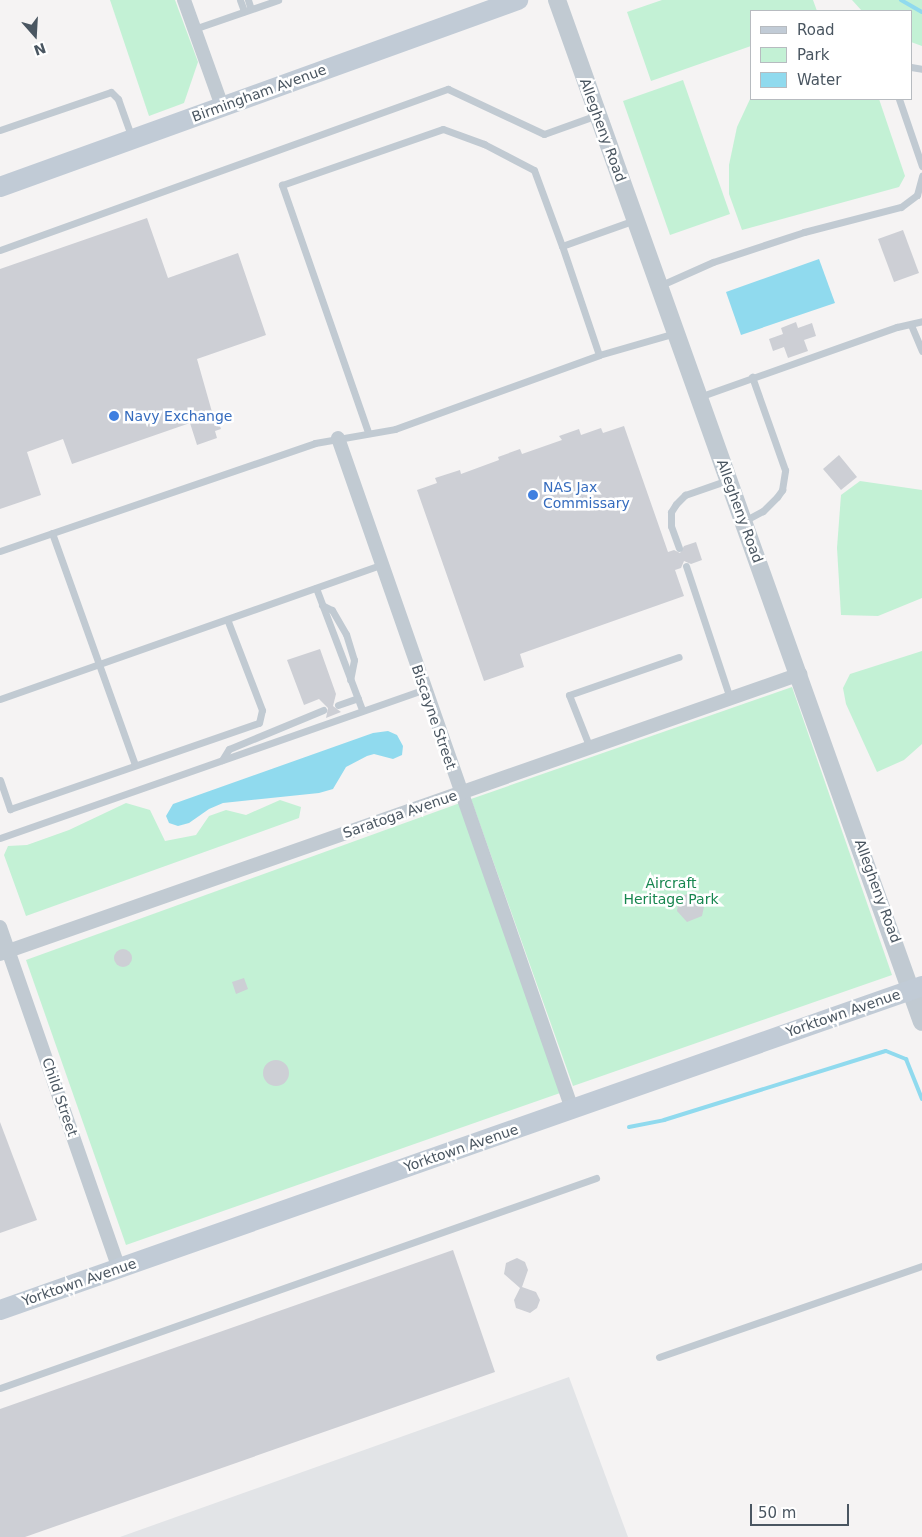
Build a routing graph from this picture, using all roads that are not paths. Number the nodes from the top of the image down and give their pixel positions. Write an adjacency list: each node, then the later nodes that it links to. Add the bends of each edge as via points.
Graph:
1 (184, 0): 8 (street)
2 (240, 0): 7 (lane)
3 (248, 0): 7 (lane)
4 (275, 0): 7 (lane)
5 (518, 0): 10 (main road, Birmingham Avenue)
6 (557, 0): 11 (street, Allegheny Road)
7 (252, 7): 8 (lane)
8 (194, 29): 10 (street)
9 (899, 100): 14 (lane)
10 (222, 106): 13 (main road, Birmingham Avenue)
11 (598, 115): 17 (street, Allegheny Road); 19 (lane, via 544,134 448,89)
12 (0, 130): 13 (lane, via 111,92 118,99)
13 (132, 139): 16 (main road, Birmingham Avenue)
14 (922, 166)
15 (922, 176): 20 (lane, via 917,194 901,207 804,232 713,262)
16 (0, 187)
17 (635, 220): 18 (lane); 20 (street, Allegheny Road)
18 (562, 246): 25 (lane); 28 (lane, via 534,170 484,144 443,129 282,186)
19 (0, 250)
20 (659, 286): 23 (street, Allegheny Road)
21 (922, 321): 22 (lane)
22 (910, 326): 24 (lane); 26 (lane, via 897,327)
23 (676, 333): 25 (lane); 27 (street, Allegheny Road)
24 (922, 351)
25 (600, 355): 28 (lane, via 395,429)
26 (752, 377): 27 (lane); 31 (lane, via 786,470 782,490 777,497 763,511)
27 (699, 397): 30 (street, Allegheny Road)
28 (368, 432): 29 (lane)
29 (338, 438): 32 (lane, via 315,443); 35 (street, Biscayne Street)
30 (729, 479): 31 (street, Allegheny Road); 33 (lane, via 686,495 676,504 671,512)
31 (744, 521): 42 (street, Allegheny Road)
32 (52, 533): 34 (lane); 41 (lane)
33 (679, 548)
34 (0, 551)
35 (381, 566): 37 (lane); 44 (street, Biscayne Street)
36 (686, 566): 46 (lane)
37 (316, 588): 38 (lane); 39 (lane)
38 (322, 605): 43 (lane); 43 (lane, via 332,610 346,634 354,660)
39 (227, 619): 41 (lane); 53 (lane, via 263,718 259,723)
40 (679, 656): 51 (lane, via 569,695)
41 (100, 664): 47 (lane); 53 (lane)
42 (800, 674): 46 (street, Saratoga Avenue); 59 (street, Allegheny Road)
43 (350, 680): 45 (lane)
44 (424, 689): 50 (lane); 55 (street, Biscayne Street)
45 (358, 698): 48 (lane); 50 (lane)
46 (730, 698): 51 (street, Saratoga Avenue)
47 (0, 699)
48 (338, 705)
49 (323, 710): 52 (lane, via 285,723 268,736 230,749)
50 (362, 710): 52 (lane)
51 (590, 748): 55 (street, Saratoga Avenue)
52 (222, 760): 56 (lane)
53 (135, 765): 54 (lane, via 10,809)
54 (0, 780)
55 (461, 793): 58 (street, Saratoga Avenue); 61 (street, Biscayne Street)
56 (0, 838)
57 (0, 927): 58 (street, Child Street)
58 (4, 953): 64 (street, Child Street)
59 (917, 988): 60 (street, Allegheny Road); 61 (main road, Yorktown Avenue)
60 (922, 1022)
61 (572, 1108): 64 (main road, Yorktown Avenue)
62 (596, 1178): 67 (lane)
63 (922, 1266): 66 (lane)
64 (119, 1268): 65 (main road, Yorktown Avenue)
65 (0, 1310)
66 (659, 1357)
67 (0, 1388)

